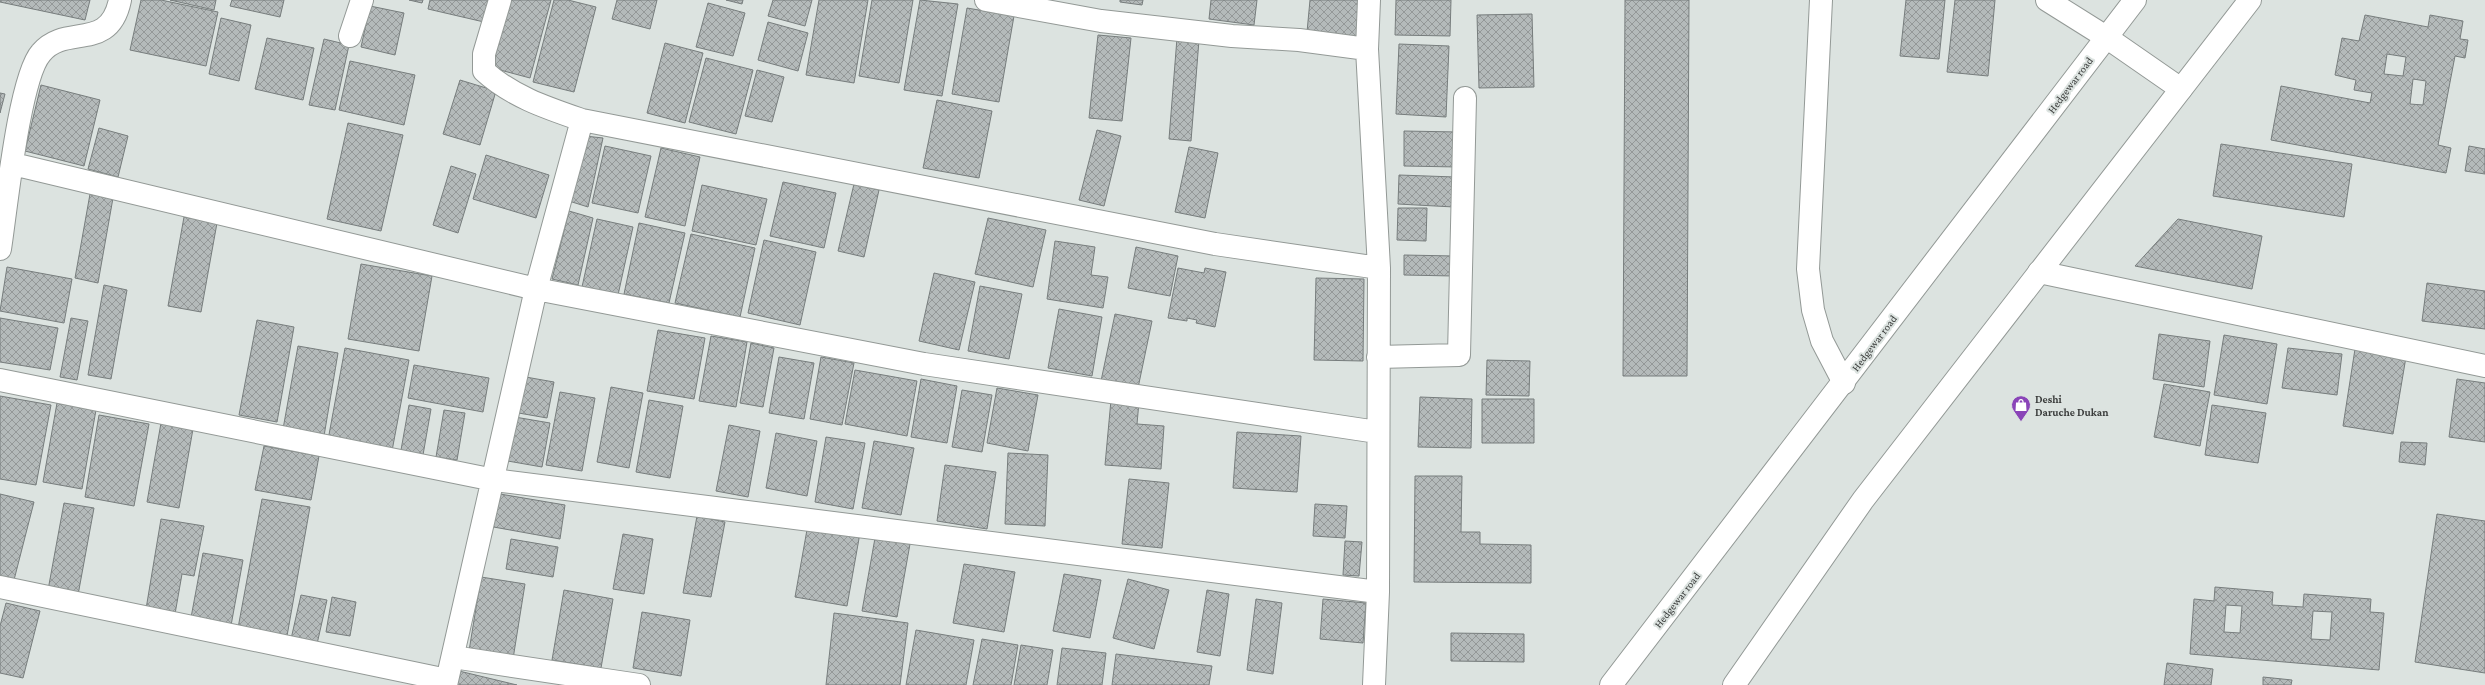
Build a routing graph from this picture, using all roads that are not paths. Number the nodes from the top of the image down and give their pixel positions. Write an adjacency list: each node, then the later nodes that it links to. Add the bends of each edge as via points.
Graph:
1 (120, 0): 16 (street, via 112,24 103,30 52,45 41,53 27,88)
2 (362, 0): 10 (street)
3 (500, 0): 15 (street, via 484,54 484,71 496,82 517,94)
4 (986, 0): 12 (street, via 1101,21)
5 (1369, 0): 12 (street)
6 (1821, 0): 24 (street, via 1808,269 1813,310 1822,341)
7 (2047, 0): 11 (street)
8 (2135, 0): 11 (street, Hedgewar road)
9 (2250, 0): 13 (street)
10 (350, 36)
11 (2106, 37): 13 (street); 24 (street, Hedgewar road)
12 (1367, 49): 18 (street)
13 (2181, 89): 19 (street)
14 (1465, 98): 21 (street, via 1459,355)
15 (582, 120): 18 (street, via 1215,244); 20 (street)
16 (13, 164): 17 (street); 20 (street)
17 (0, 249)
18 (1379, 268): 21 (street)
19 (2039, 272): 22 (street); 34 (street, via 1863,500)
20 (536, 289): 25 (street, via 924,364); 26 (street)
21 (1378, 357): 25 (street)
22 (2485, 366)
23 (0, 380): 26 (street)
24 (1844, 383): 33 (street, Hedgewar road)
25 (1378, 432): 28 (street)
26 (494, 480): 28 (street); 29 (street)
27 (0, 587): 30 (street)
28 (1378, 592): 32 (street)
29 (453, 657): 30 (street); 31 (street)
30 (447, 682)
31 (639, 685)
32 (1374, 685)
33 (1611, 685)
34 (1734, 685)

